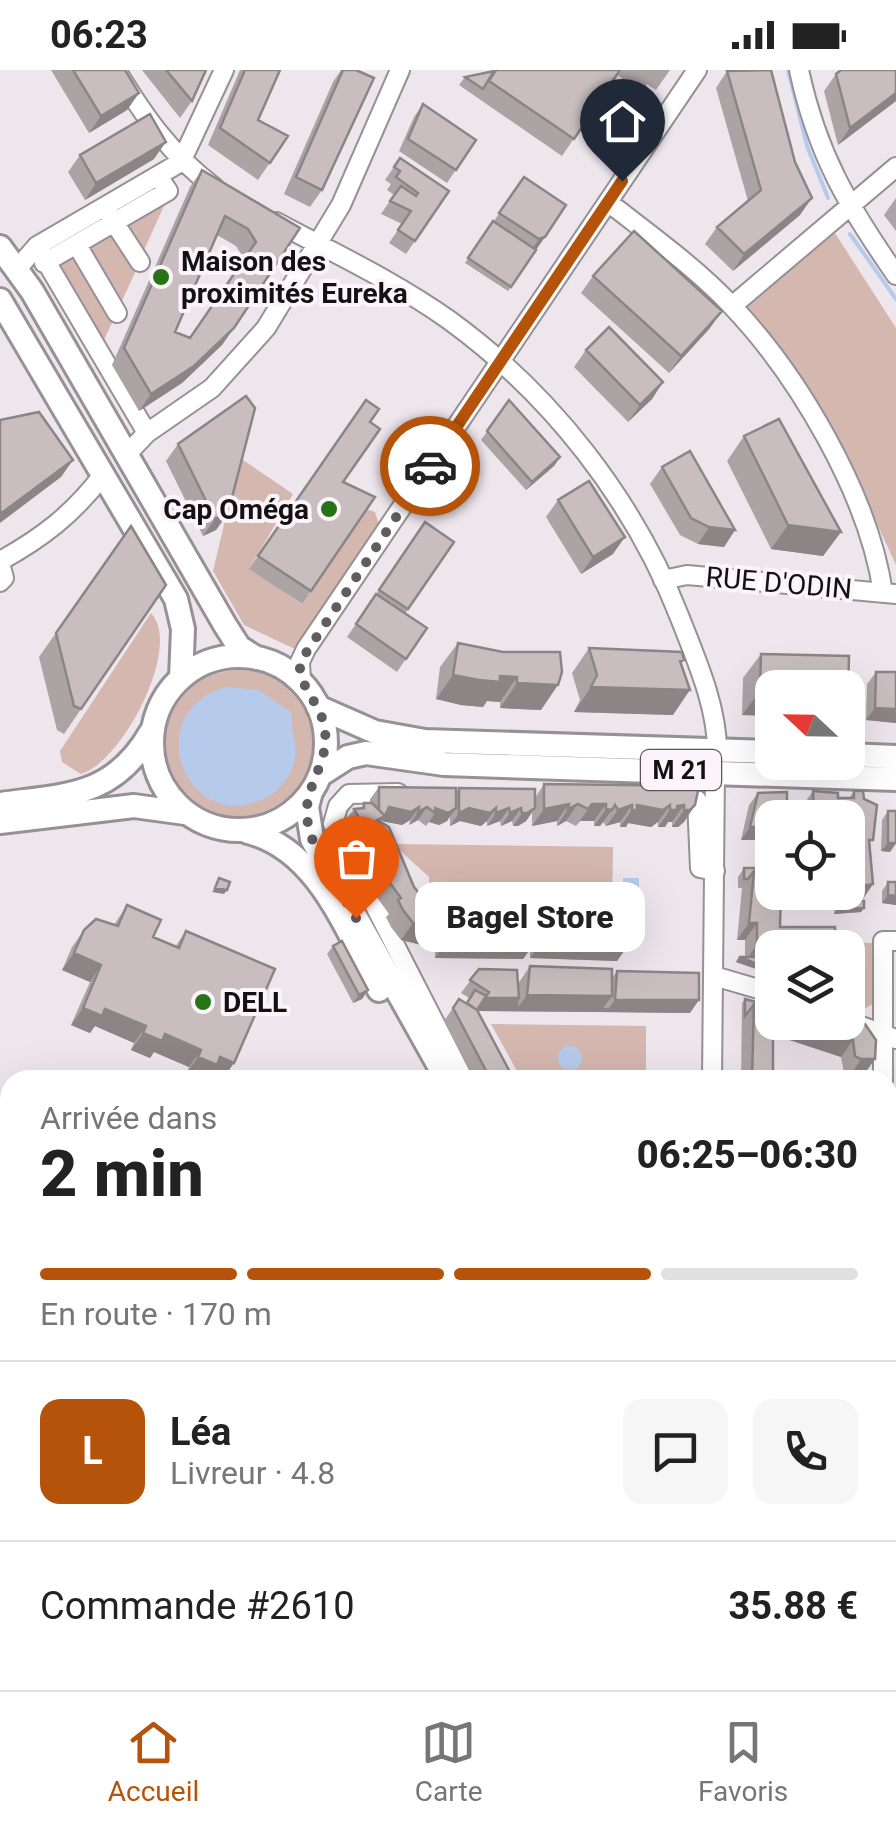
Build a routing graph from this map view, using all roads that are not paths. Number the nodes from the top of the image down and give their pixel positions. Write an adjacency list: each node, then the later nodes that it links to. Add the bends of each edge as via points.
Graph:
1 (116, 70): 6 (street)
2 (224, 70): 6 (street)
3 (400, 70): 13 (street)
4 (697, 70): 9 (street)
5 (799, 70): 10 (street, via 828,169)
6 (182, 162): 8 (street); 11 (street)
7 (896, 167): 10 (street)
8 (232, 198)
9 (608, 202): 21 (street); 23 (street)
10 (848, 206): 19 (street); 21 (street)
11 (109, 214): 14 (street); 16 (street); 17 (street)
12 (263, 215): 13 (street)
13 (321, 243): 23 (street, via 446,318); 24 (street, via 238,362)
14 (77, 244): 16 (street); 22 (street)
15 (0, 247): 18 (main road)
16 (40, 255): 18 (street); 24 (street)
17 (140, 262)
18 (16, 270): 25 (main road)
19 (896, 275)
20 (0, 300): 26 (main road)
21 (732, 306): 30 (street, via 822,431)
22 (117, 313)
23 (500, 360): 28 (street, via 574,436); 33 (street, via 306,650)
24 (147, 433): 25 (street)
25 (128, 453): 31 (main road, via 224,624)
26 (102, 476): 27 (street, via 73,512); 32 (main road, via 176,599 183,628)
27 (0, 562): 29 (street)
28 (663, 580): 30 (street, RUE D'ODIN, via 687,575); 39 (street, via 699,667)
29 (0, 582)
30 (889, 593)
31 (256, 658): 32 (main road, via 224,657); 33 (main road)
32 (180, 678): 35 (main road)
33 (301, 682): 34 (main road)
34 (318, 707): 39 (main road, M 21, via 375,732 425,741); 41 (main road, via 326,740)
35 (153, 729): 44 (main road, via 128,766 96,788); 45 (main road, via 158,776)
36 (755, 754): 39 (main road, M 21)
37 (865, 755): 38 (main road)
38 (896, 757)
39 (716, 760): 40 (main road, M 21); 41 (main road, M 21, via 444,764 366,753 348,757); 48 (street)
40 (896, 779)
41 (315, 783): 47 (main road, via 280,820); 55 (main road, via 307,808 312,839)
42 (416, 793): 56 (street, via 349,794 333,824)
43 (657, 796): 48 (street, via 698,800 700,868)
44 (0, 804)
45 (187, 814): 46 (main road, via 134,806); 47 (main road, via 215,828)
46 (0, 822)
47 (243, 830): 54 (main road, via 281,844 306,864)
48 (715, 871): 50 (street)
49 (896, 941): 53 (street, via 883,941)
50 (714, 976): 51 (street); 57 (street)
51 (755, 988)
52 (865, 1027): 53 (street)
53 (890, 1037): 58 (street)
54 (424, 1070)
55 (441, 1070)
56 (459, 1070)
57 (712, 1070)
58 (885, 1070)

